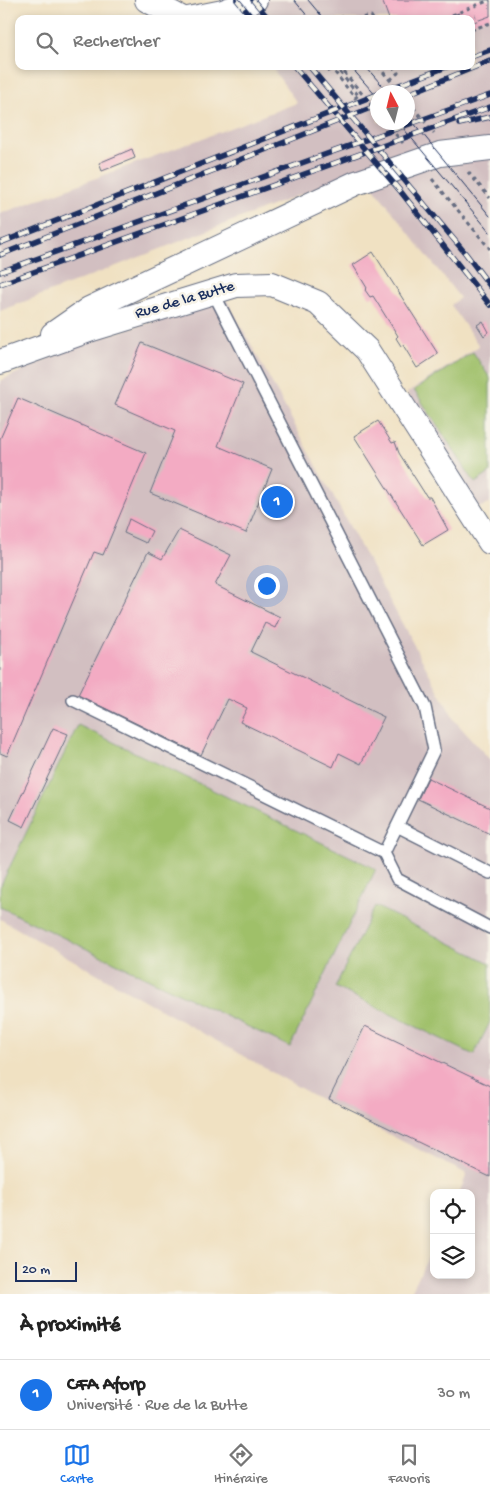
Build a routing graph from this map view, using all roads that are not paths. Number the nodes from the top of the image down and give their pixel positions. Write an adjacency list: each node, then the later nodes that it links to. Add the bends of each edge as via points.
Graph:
1 (146, 0): 3 (street)
2 (255, 0): 4 (street)
3 (175, 15)
4 (208, 15)
5 (490, 148): 7 (street, via 440,154 356,183 89,309)
6 (213, 292): 7 (street, Rue de la Butte); 9 (street, Rue de la Butte, via 236,285 272,284 318,303 367,350); 11 (lane, via 426,707 434,750)
7 (29, 352): 8 (street, Rue de la Butte)
8 (0, 362)
9 (490, 542)
10 (72, 700): 12 (lane)
11 (397, 826): 12 (lane); 13 (lane)
12 (384, 852): 14 (lane, via 396,879)
13 (490, 873)
14 (490, 928)

